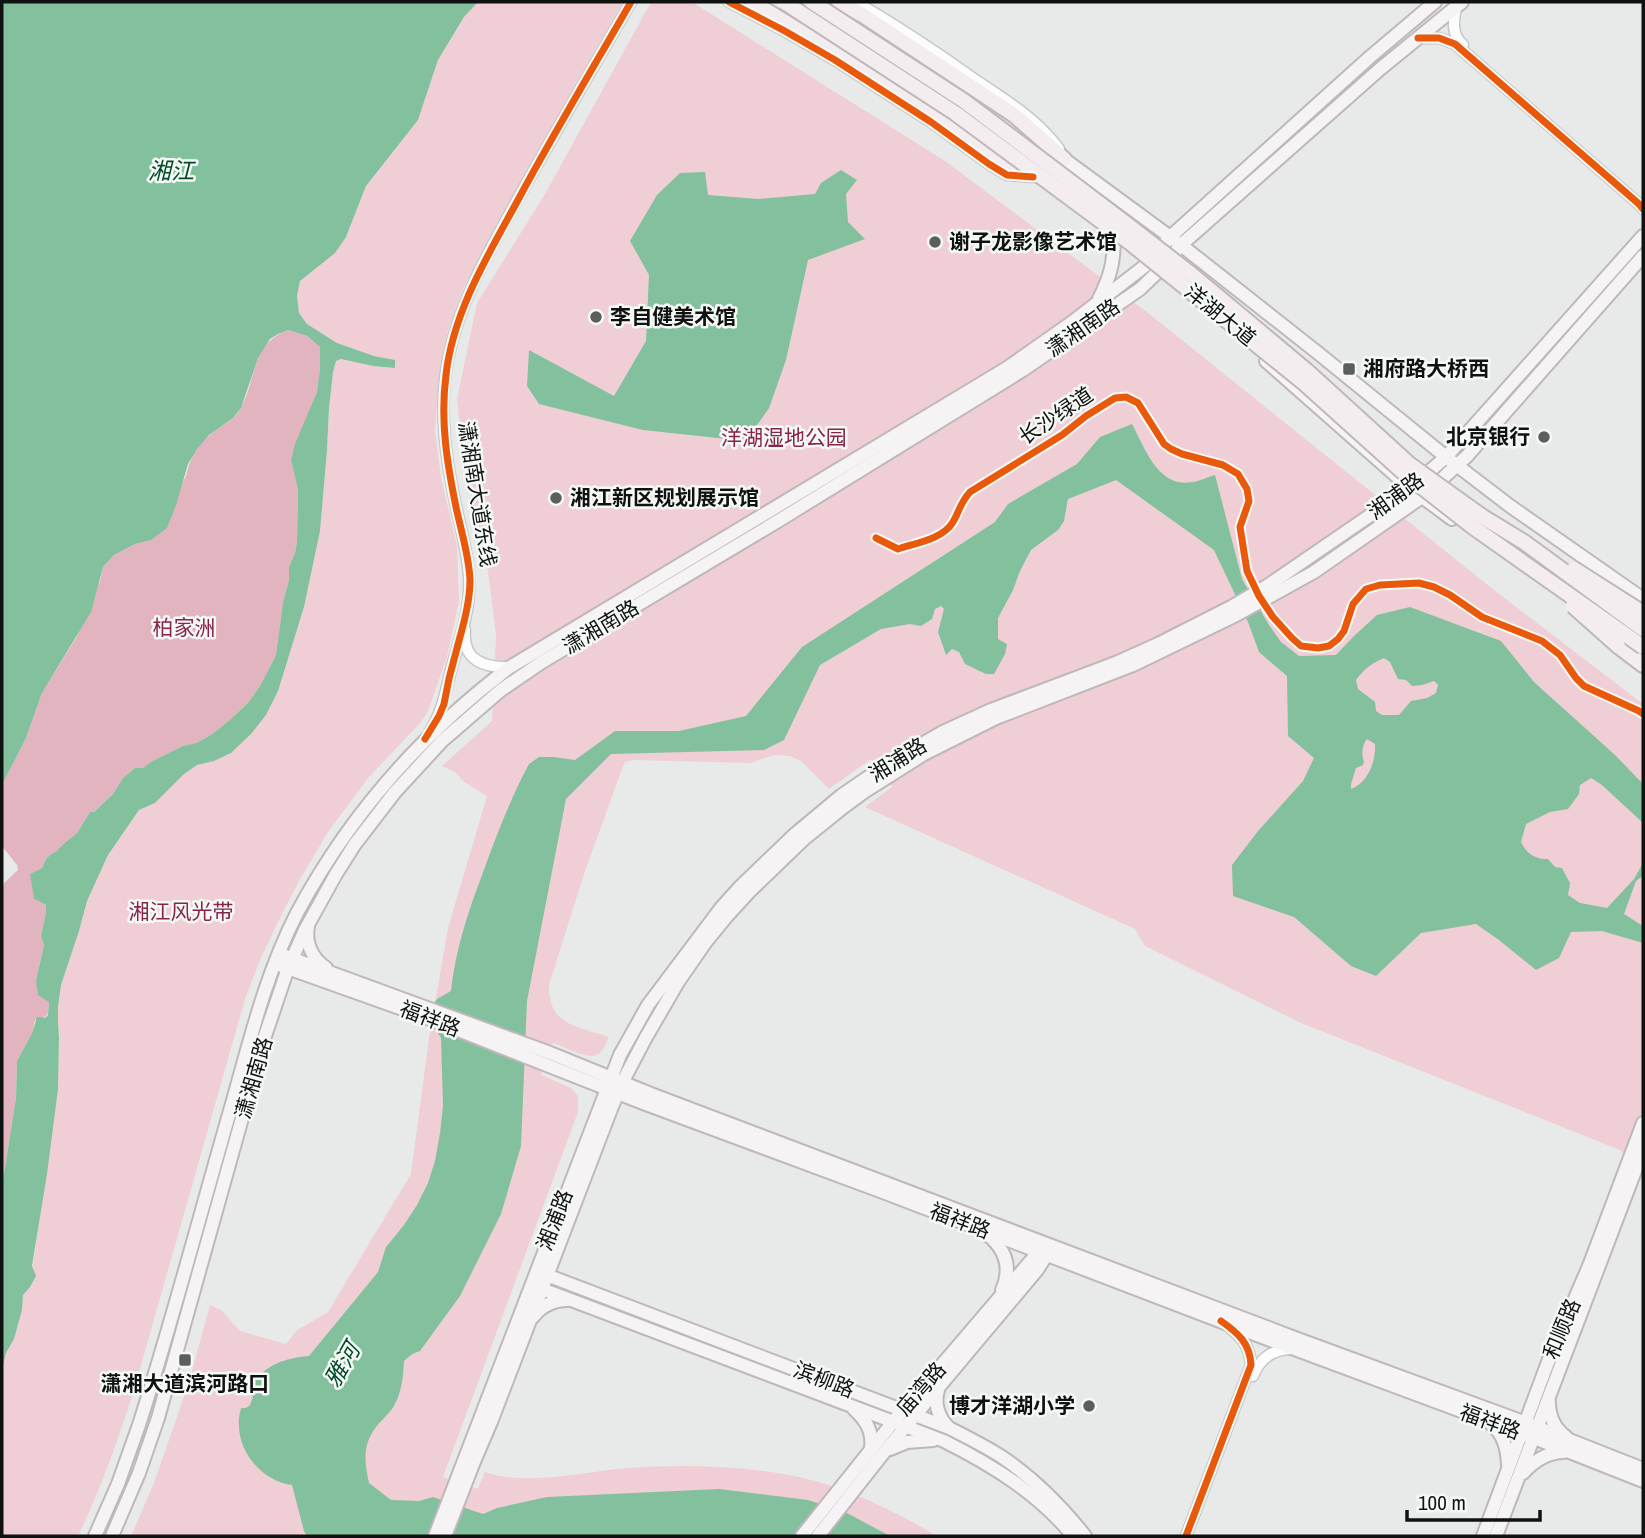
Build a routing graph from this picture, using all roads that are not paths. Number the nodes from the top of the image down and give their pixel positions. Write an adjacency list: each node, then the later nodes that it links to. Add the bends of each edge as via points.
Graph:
1 (632, 2): 35 (street, 潇湘南大道东线, via 487,264 466,309 450,369 448,445 473,580 466,645 483,664); 36 (street, 潇湘南大道东线, via 493,245 452,341 445,376 445,450 470,580 444,704)
2 (729, 2): 12 (street, via 835,60 1007,175)
3 (752, 2): 12 (highway)
4 (784, 2): 26 (highway, 洋湖大道, bridge, via 955,113 1128,241 1304,383 1404,473)
5 (812, 2): 25 (highway, 洋湖大道, bridge, via 964,101 1124,222 1296,362 1409,464)
6 (839, 2): 11 (highway, via 1014,115)
7 (856, 2): 11 (street, via 1023,112 1048,135)
8 (1435, 2): 17 (main road, 潇湘南路)
9 (1459, 4): 10 (main road, 潇湘南路); 13 (street, via 1454,22 1459,42)
10 (1418, 38): 14 (street, via 1455,44); 17 (main road, 潇湘南路)
11 (1064, 159): 17 (main road)
12 (1033, 177): 15 (main road)
13 (1643, 201)
14 (1643, 209)
15 (1114, 236): 19 (main road); 20 (main road, via 1114,259)
16 (1643, 236): 21 (main road, 湘浦路)
17 (1175, 241): 19 (main road, 潇湘南路); 21 (main road)
18 (1643, 256): 22 (main road, 湘浦路)
19 (1156, 265): 20 (main road, 潇湘南路); 23 (main road); 37 (main road, 潇湘南路, via 1140,289 1023,370 501,690 442,741 395,792 355,844)
20 (1097, 302): 35 (main road, 潇湘南路, via 1007,368)
21 (1446, 457): 22 (main road); 23 (main road, 湘浦路)
22 (1457, 466): 24 (main road, 湘浦路); 28 (main road)
23 (1410, 488): 24 (main road); 27 (main road, 湘浦路)
24 (1422, 497): 27 (main road, 湘浦路, via 1314,572); 33 (main road)
25 (1524, 542): 30 (highway, bridge); 31 (highway, 洋湖大道, bridge)
26 (1507, 551): 32 (highway, 洋湖大道, bridge); 34 (highway, bridge)
27 (1265, 593): 29 (main road, 湘浦路)
28 (1643, 599)
29 (1236, 610): 43 (main road, 湘浦路, via 943,732 842,795 794,835 721,908 659,989); 44 (main road, 湘浦路, via 1133,665 976,727 864,792 805,838 727,916 678,982)
30 (1643, 613)
31 (1643, 629)
32 (1643, 647)
33 (1643, 656)
34 (1643, 665)
35 (510, 667): 36 (main road, 潇湘南路)
36 (425, 739): 38 (main road, 潇湘南路, via 327,861 297,914)
37 (310, 919): 38 (main road, 潇湘南路); 39 (main road, via 310,949 321,965)
38 (283, 961): 39 (main road, 福祥路); 40 (main road, 福祥路); 41 (main road, 潇湘南路); 82 (main road, 潇湘南路, via 255,1021 139,1425)
39 (341, 977): 42 (main road, 福祥路)
40 (319, 979): 41 (main road, via 288,983); 42 (main road, 福祥路)
41 (278, 998): 83 (main road, 潇湘南路, via 158,1418)
42 (425, 1012): 45 (main road, 福祥路)
43 (626, 1043): 45 (main road, via 604,1065); 46 (main road, 湘浦路)
44 (636, 1056): 46 (main road, 湘浦路); 47 (main road, via 635,1078)
45 (572, 1068): 46 (main road, 福祥路); 48 (main road, via 590,1091)
46 (614, 1085): 47 (main road, 福祥路); 48 (main road, 湘浦路)
47 (649, 1099): 48 (main road, via 624,1106); 51 (main road, 福祥路); 53 (main road, 福祥路)
48 (599, 1122): 52 (main road, 湘浦路); 55 (main road, 湘浦路)
49 (1643, 1123): 65 (main road, 和顺路)
50 (1643, 1150): 66 (main road, 和顺路)
51 (983, 1230): 53 (main road, 福祥路); 60 (main road, via 1007,1261 1005,1284)
52 (562, 1237): 55 (main road, 湘浦路); 57 (main road, via 562,1268)
53 (1045, 1249): 54 (main road, 福祥路); 58 (main road, 庙湾路); 60 (main road, 庙湾路); 70 (main road, 福祥路, via 1294,1338)
54 (1079, 1268): 58 (main road, via 1054,1267); 61 (main road, 福祥路)
55 (542, 1273): 56 (main road, 湘浦路); 57 (main road, 滨柳路)
56 (536, 1286): 59 (main road, 滨柳路); 62 (main road, 湘浦路); 80 (main road, 湘浦路)
57 (579, 1287): 67 (main road, 滨柳路)
58 (1022, 1287): 64 (main road, 庙湾路)
59 (574, 1300): 62 (main road, via 545,1305); 68 (main road, 滨柳路)
60 (995, 1302): 64 (main road, 庙湾路)
61 (1221, 1321): 63 (main road, 福祥路); 90 (street, via 1244,1341 1251,1365)
62 (529, 1323): 80 (main road, 湘浦路, via 491,1422)
63 (1300, 1351): 70 (main road, 福祥路); 90 (street, via 1275,1352 1257,1365)
64 (935, 1382): 67 (main road, via 896,1401); 69 (main road, 庙湾路); 73 (main road, via 941,1420)
65 (1540, 1385): 70 (main road, via 1514,1411); 74 (main road, 和顺路)
66 (1550, 1396): 74 (main road, 和顺路); 76 (main road, via 1553,1424)
67 (867, 1397): 69 (main road, 滨柳路)
68 (848, 1405): 71 (main road, 滨柳路); 77 (main road, via 870,1428)
69 (909, 1413): 71 (main road, 庙湾路); 72 (main road, 庙湾路); 73 (main road, 滨柳路)
70 (1486, 1414): 74 (main road, 福祥路); 79 (main road, via 1503,1439)
71 (893, 1422): 72 (main road, 滨柳路); 77 (main road, 庙湾路)
72 (906, 1427): 75 (main road, 滨柳路); 77 (main road, 庙湾路)
73 (954, 1431): 89 (main road, 滨柳路, via 1021,1472)
74 (1530, 1431): 76 (main road, 福祥路); 79 (main road, 和顺路)
75 (947, 1443): 77 (main road, via 907,1442); 88 (main road, 滨柳路, via 1024,1489)
76 (1573, 1448): 78 (main road, 福祥路); 79 (main road, via 1538,1459); 81 (main road, 福祥路)
77 (876, 1452): 86 (main road, 庙湾路); 87 (main road, 庙湾路)
78 (1643, 1469)
79 (1512, 1477): 91 (main road, 和顺路); 92 (main road, 和顺路)
80 (462, 1479): 84 (main road, 湘浦路); 85 (main road, 湘浦路)
81 (1643, 1481)
82 (95, 1536)
83 (112, 1536)
84 (435, 1536)
85 (445, 1536)
86 (802, 1536)
87 (818, 1536)
88 (1073, 1536)
89 (1085, 1536)
90 (1189, 1536)
91 (1483, 1536)
92 (1496, 1536)

